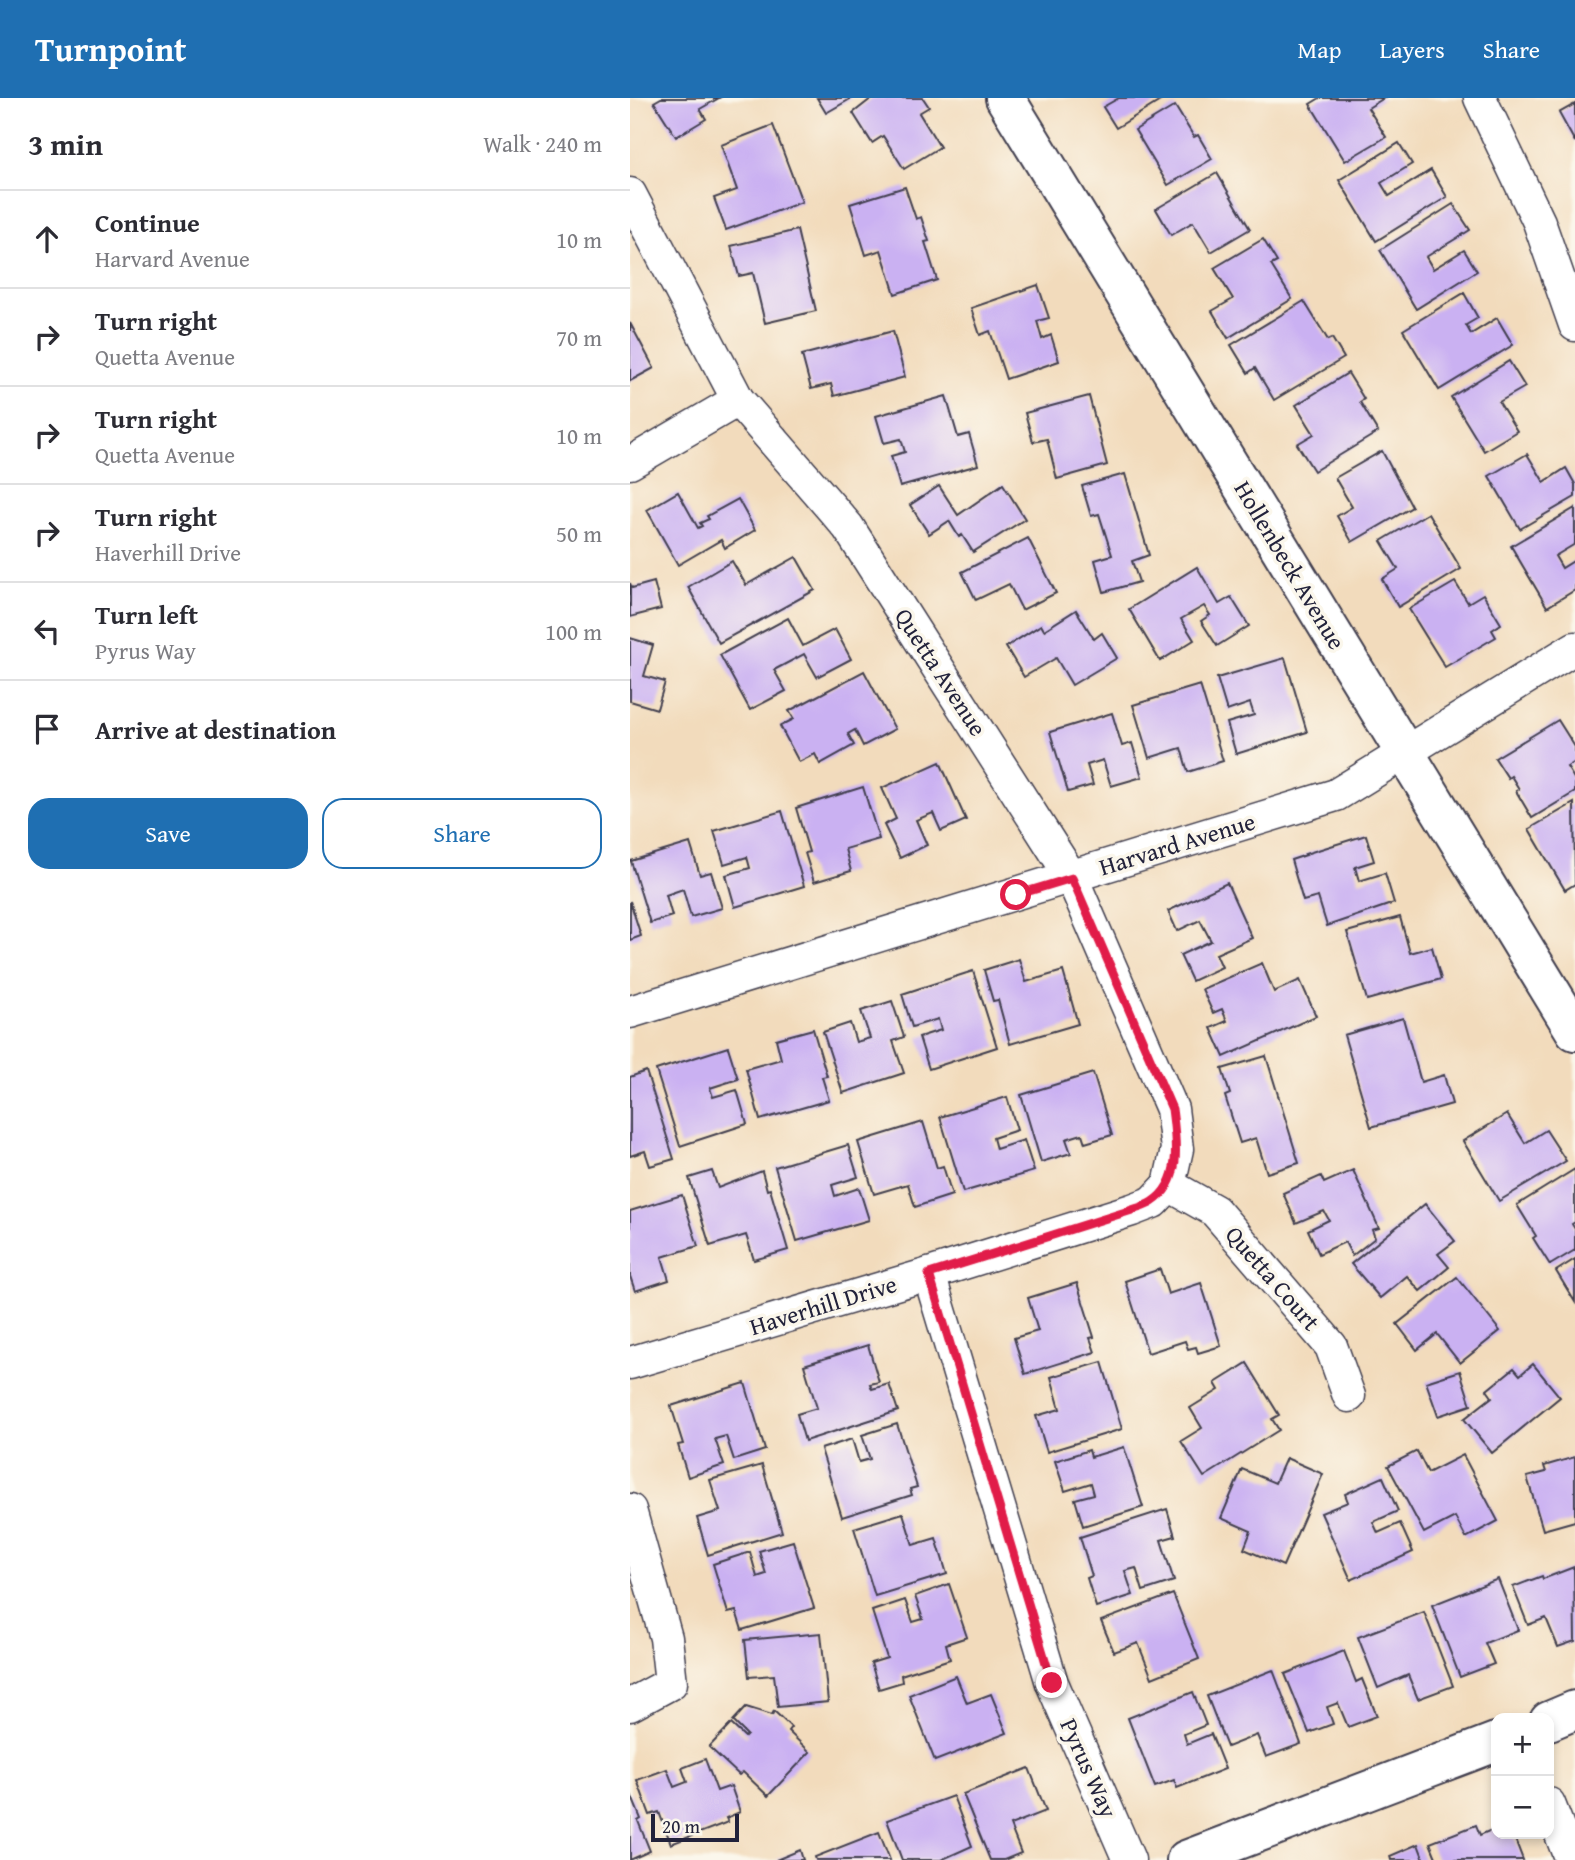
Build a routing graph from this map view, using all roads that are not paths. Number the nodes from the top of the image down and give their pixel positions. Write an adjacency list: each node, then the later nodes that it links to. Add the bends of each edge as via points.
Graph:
1 (1005, 98): 8 (street, Hollenbeck Avenue)
2 (1480, 98): 4 (street, via 1539,222)
3 (630, 194): 5 (street, Quetta Avenue)
4 (1575, 325)
5 (738, 400): 6 (street); 9 (street, Quetta Avenue, via 848,527)
6 (630, 463)
7 (1575, 648): 8 (street, Harvard Avenue)
8 (1405, 753): 9 (street, Harvard Avenue, via 1336,795); 11 (street, Hollenbeck Avenue)
9 (1072, 878): 10 (street, Harvard Avenue); 12 (street, Quetta Avenue, via 1172,1109 1177,1149)
10 (630, 1012)
11 (1575, 1031)
12 (1169, 1185): 13 (street, Haverhill Drive, via 1153,1202 1132,1210); 15 (street, Quetta Court, via 1215,1211 1331,1346)
13 (929, 1274): 14 (street, Haverhill Drive); 22 (street, Pyrus Way, via 1052,1683)
14 (630, 1363)
15 (1349, 1395)
16 (630, 1510): 17 (street, via 666,1637 671,1683)
17 (630, 1705)
18 (1575, 1710): 19 (street)
19 (1554, 1719)
20 (1491, 1744): 23 (street)
21 (1554, 1817): 24 (street)
22 (1129, 1860)
23 (1186, 1860)
24 (1571, 1860)

